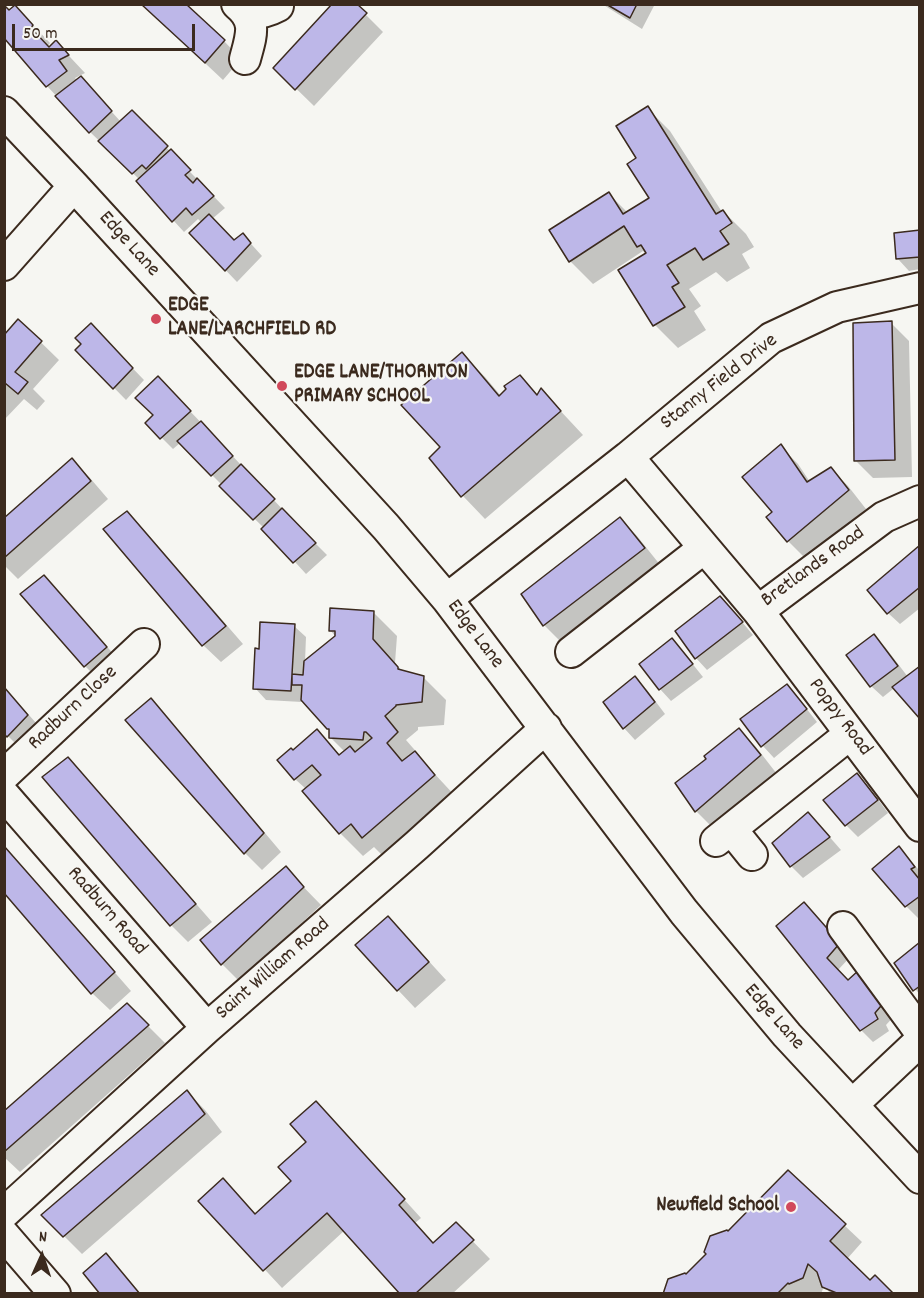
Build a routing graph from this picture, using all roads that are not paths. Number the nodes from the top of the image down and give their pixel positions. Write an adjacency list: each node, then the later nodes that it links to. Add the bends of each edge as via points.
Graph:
1 (278, 6): 2 (street, via 257,14)
2 (242, 9): 3 (street, via 252,26)
3 (245, 59)
4 (4, 112): 5 (street, Edge Lane)
5 (74, 186): 6 (street); 11 (street, Edge Lane)
6 (4, 265)
7 (920, 288): 8 (street, Stanny Field Drive, via 837,307 771,338)
8 (628, 457): 10 (street, Bretlands Road); 11 (street, Stanny Field Drive)
9 (920, 501): 12 (street, Bretlands Road, via 884,518)
10 (704, 548): 12 (street, Bretlands Road); 14 (street)
11 (447, 599): 15 (street, Edge Lane)
12 (758, 611): 16 (street, Poppy Road)
13 (144, 644): 17 (street, Radburn Close)
14 (589, 647)
15 (546, 728): 22 (street, Saint William Road); 25 (street, Edge Lane, via 684,912 787,1035)
16 (850, 734): 19 (street, Poppy Road); 20 (street, via 723,835)
17 (4, 775)
18 (4, 795): 22 (street, Radburn Road)
19 (920, 826)
20 (752, 855)
21 (843, 927): 23 (street)
22 (207, 1028): 27 (street, Saint William Road)
23 (920, 1032)
24 (920, 1041): 25 (street)
25 (852, 1105): 26 (street, Edge Lane)
26 (920, 1178)
27 (4, 1213)
28 (4, 1235): 29 (street)
29 (55, 1293)

